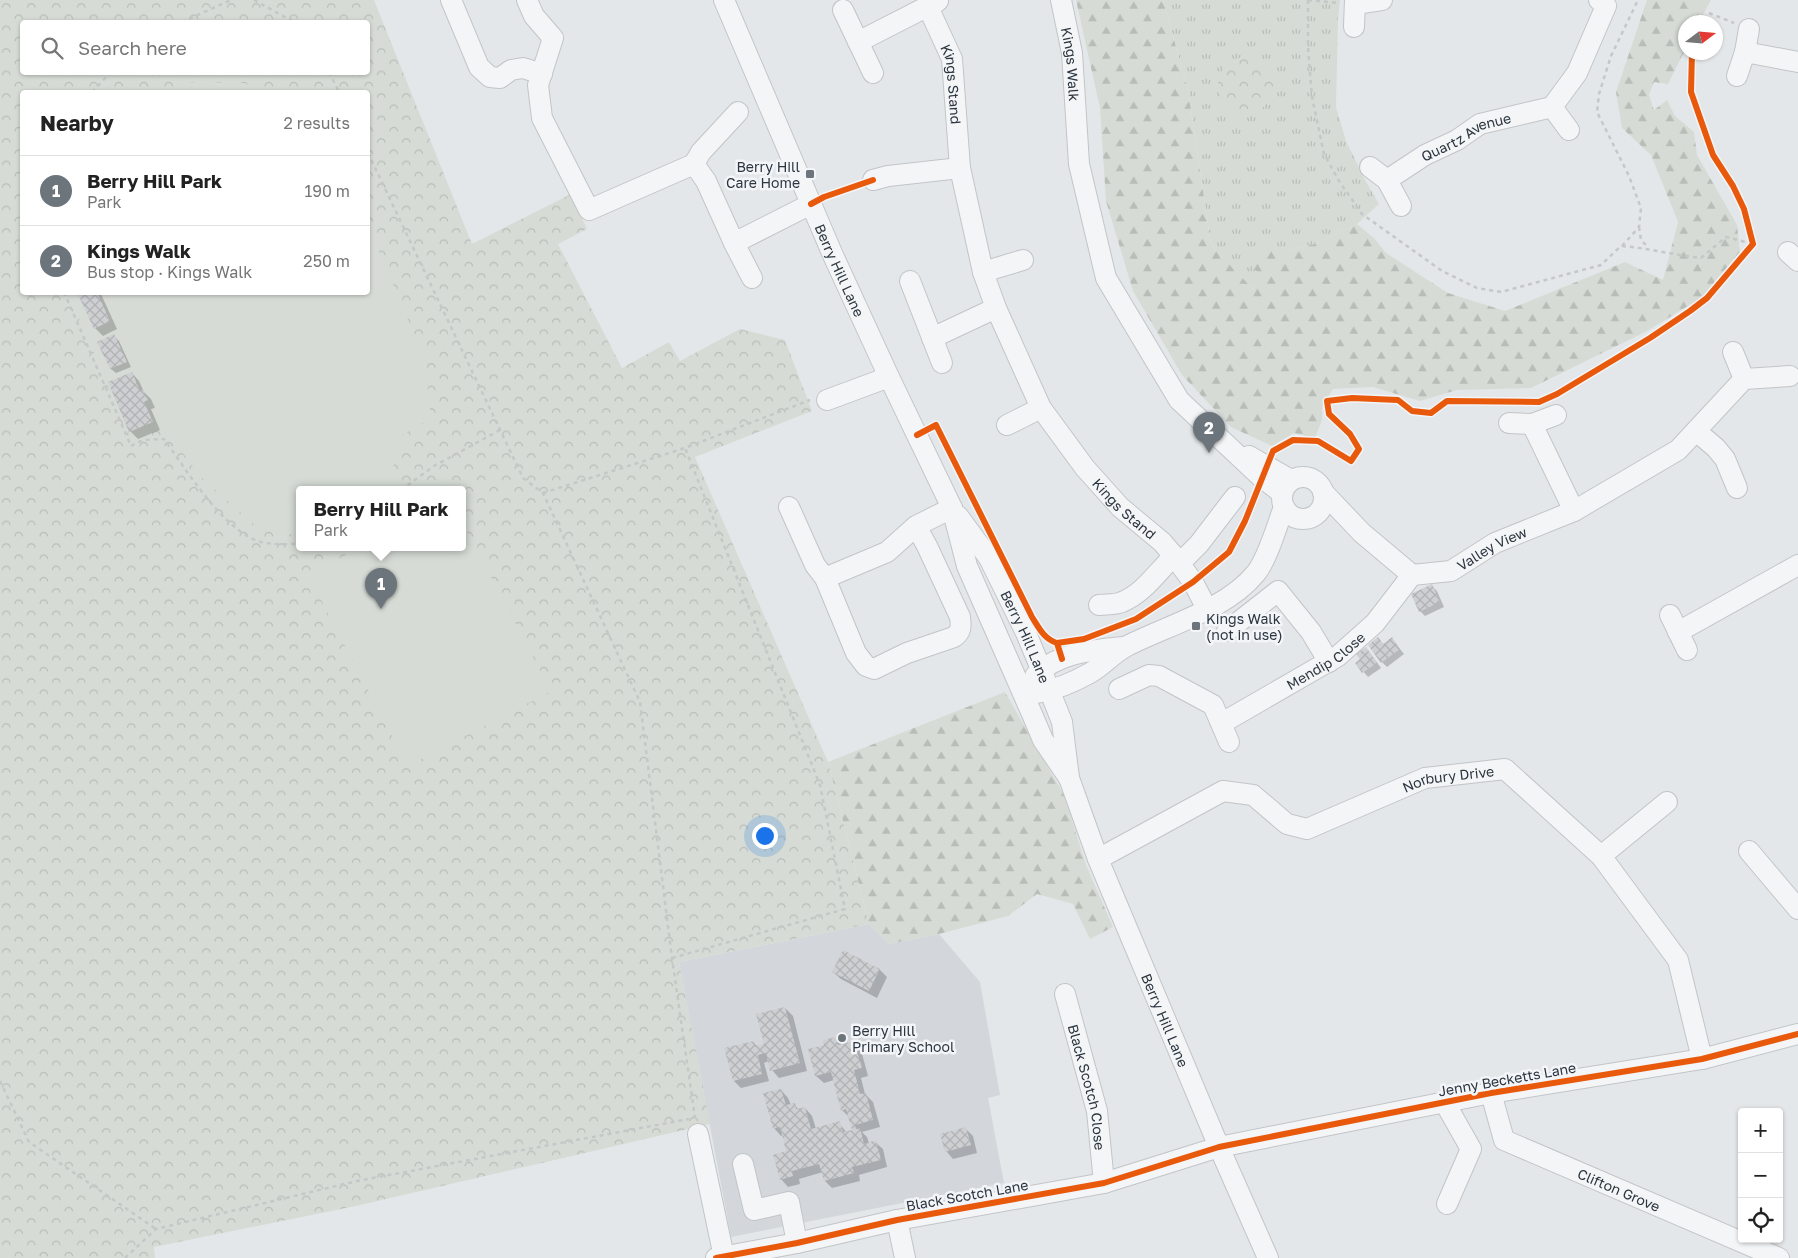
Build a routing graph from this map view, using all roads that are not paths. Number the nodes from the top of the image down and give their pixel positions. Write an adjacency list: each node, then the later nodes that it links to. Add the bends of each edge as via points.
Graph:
1 (527, 0): 16 (street, via 534,16 553,38)
2 (724, 0): 26 (street, Berry Hill Lane)
3 (1061, 0): 49 (street, Kings Walk, via 1072,53 1079,164 1106,278 1179,400 1261,477)
4 (1382, 0): 7 (street)
5 (1599, 0): 18 (street, via 1606,6 1577,73)
6 (453, 1): 16 (street, via 479,67 490,77 500,78 511,70 522,68)
7 (1355, 2): 10 (street)
8 (920, 6): 12 (street, Kings Stand); 23 (street, Kings Stand, via 952,59)
9 (843, 10): 12 (street)
10 (1354, 27)
11 (1749, 29): 13 (street)
12 (858, 42): 15 (street)
13 (1745, 52): 14 (street); 17 (street)
14 (1798, 62)
15 (873, 73)
16 (542, 74): 21 (street, via 538,85 542,118 589,210)
17 (1738, 76)
18 (1552, 107): 20 (street); 25 (street, Quartz Avenue, via 1480,124)
19 (738, 112): 21 (street)
20 (1569, 130)
21 (694, 164): 28 (street, via 706,181)
22 (1370, 167): 25 (street)
23 (960, 168): 24 (street); 30 (street, Kings Stand)
24 (873, 180)
25 (1387, 180): 27 (street)
26 (811, 204): 28 (street); 38 (street, Berry Hill Lane)
27 (1401, 206)
28 (734, 243): 31 (street)
29 (1023, 260): 30 (street)
30 (983, 272): 33 (street, Kings Stand)
31 (752, 278)
32 (910, 280): 34 (street)
33 (996, 308): 34 (street); 41 (street, Kings Stand)
34 (932, 338): 36 (street)
35 (1733, 352): 39 (street)
36 (942, 363)
37 (1790, 376): 39 (street)
38 (888, 377): 40 (street); 52 (street, Berry Hill Lane)
39 (1744, 378): 46 (street, Valley View)
40 (822, 399)
41 (1041, 408): 45 (street); 58 (street, Kings Stand, via 1085,468 1120,507)
42 (1556, 415): 44 (street)
43 (1509, 423): 44 (street)
44 (1532, 424): 53 (street)
45 (1007, 425)
46 (1696, 431): 47 (street, via 1725,459); 53 (street, Valley View, via 1678,450)
47 (1737, 488)
48 (1324, 492): 49 (street, via 1316,480 1307,476 1297,477); 54 (street, via 1323,507); 56 (street)
49 (1286, 493): 54 (street, via 1294,517); 57 (street)
50 (1235, 497): 58 (street, via 1199,544)
51 (789, 507): 61 (street, via 814,565)
52 (952, 508): 55 (street); 68 (street, Berry Hill Lane, via 988,558); 70 (street, Berry Hill Lane, via 967,566)
53 (1574, 511): 60 (street, Valley View, via 1495,543 1451,571)
54 (1311, 516): 56 (street); 57 (street)
55 (916, 526): 61 (street, via 887,552); 61 (street, via 960,617 960,632 954,637 907,653 874,669 866,666 856,653)
56 (1362, 533): 60 (street)
57 (1266, 555): 63 (street, via 1257,573 1238,591)
58 (1177, 559): 62 (street, via 1157,572 1142,592 1121,603); 63 (street, Kings Stand)
59 (1798, 565): 66 (street, via 1674,623)
60 (1412, 575): 67 (street, Mendip Close, via 1375,623)
61 (826, 578)
62 (1099, 605)
63 (1207, 609): 65 (street)
64 (1227, 631): 67 (street, via 1278,590 1311,632)
65 (1125, 647): 68 (street, via 1081,652); 70 (street, via 1091,673)
66 (1687, 650)
67 (1329, 662): 69 (street, Mendip Close, via 1225,733 1213,705 1159,676 1148,675)
68 (1041, 669): 70 (street, Berry Hill Lane)
69 (1119, 689)
70 (1035, 691): 74 (street, Berry Hill Lane)
71 (1667, 802): 73 (street)
72 (1749, 851): 75 (street)
73 (1601, 856): 74 (street, Norbury Drive, via 1505,769 1424,778 1307,829 1287,824 1254,795 1223,791); 78 (street, Norbury Drive, via 1678,960)
74 (1098, 859): 82 (street, Berry Hill Lane)
75 (1798, 909)
76 (1064, 994): 84 (street, Black Scotch Close, via 1097,1111)
77 (1798, 1034): 78 (street, Jenny Becketts Lane)
78 (1702, 1058): 79 (street, Jenny Becketts Lane)
79 (1491, 1093): 80 (street, Jenny Becketts Lane); 91 (street, Clifton Grove, via 1504,1140)
80 (1445, 1102): 82 (street, Jenny Becketts Lane); 85 (street, via 1471,1149)
81 (696, 1126): 88 (street)
82 (1219, 1147): 84 (street, Black Scotch Lane); 90 (street, Berry Hill Lane)
83 (743, 1164): 87 (street, via 754,1210 789,1202)
84 (1104, 1183): 86 (street, Black Scotch Lane)
85 (1447, 1204)
86 (897, 1220): 87 (street, Black Scotch Lane); 89 (street)
87 (796, 1243): 88 (street, Black Scotch Lane)
88 (720, 1257)
89 (905, 1258)
90 (1268, 1258)
91 (1779, 1258)

